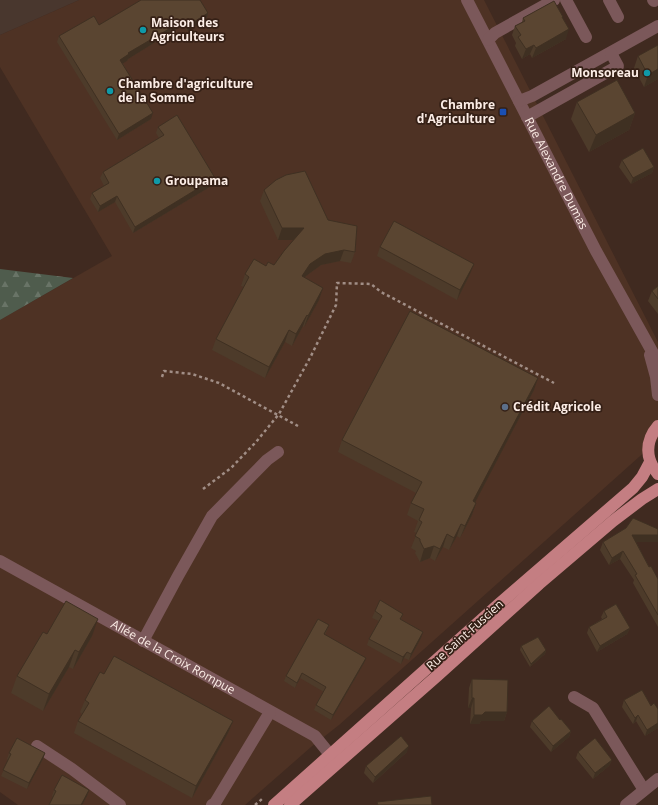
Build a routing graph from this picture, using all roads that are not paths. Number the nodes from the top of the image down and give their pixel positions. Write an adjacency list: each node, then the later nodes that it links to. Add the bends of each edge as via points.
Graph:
1 (467, 0): 8 (street, Rue Alexandre Dumas)
2 (554, 0): 8 (street, via 495,33)
3 (566, 0): 7 (street)
4 (609, 0): 5 (street)
5 (618, 17)
6 (658, 26): 9 (street)
7 (586, 37)
8 (488, 40): 10 (street, Rue Alexandre Dumas)
9 (611, 53): 10 (street); 11 (street, via 618,66)
10 (519, 101): 11 (street, Rue Alexandre Dumas)
11 (527, 117): 12 (street, Rue Alexandre Dumas)
12 (648, 346): 13 (street, Rue Alexandre Dumas); 14 (street, Rue Alexandre Dumas)
13 (658, 362)
14 (658, 394)
15 (658, 426): 17 (main road, via 648,446)
16 (278, 452): 21 (street, via 212,516)
17 (650, 462): 18 (main road); 25 (main road, Rue Saint-Fuscien, via 633,488 499,604)
18 (658, 474)
19 (658, 489): 25 (main road, Rue Saint-Fuscien, via 589,541)
20 (0, 561): 21 (street, Allée de la Croix Rompue)
21 (143, 641): 23 (street, Allée de la Croix Rompue)
22 (574, 697): 27 (street, via 593,708)
23 (270, 712): 25 (street, Allée de la Croix Rompue, via 315,736); 29 (street)
24 (37, 746): 28 (street)
25 (334, 759): 30 (main road, Rue Saint-Fuscien); 31 (main road, Rue Saint-Fuscien)
26 (658, 779): 27 (street)
27 (644, 790): 32 (street)
28 (120, 805)
29 (212, 805)
30 (274, 805)
31 (290, 805)
32 (626, 805)

